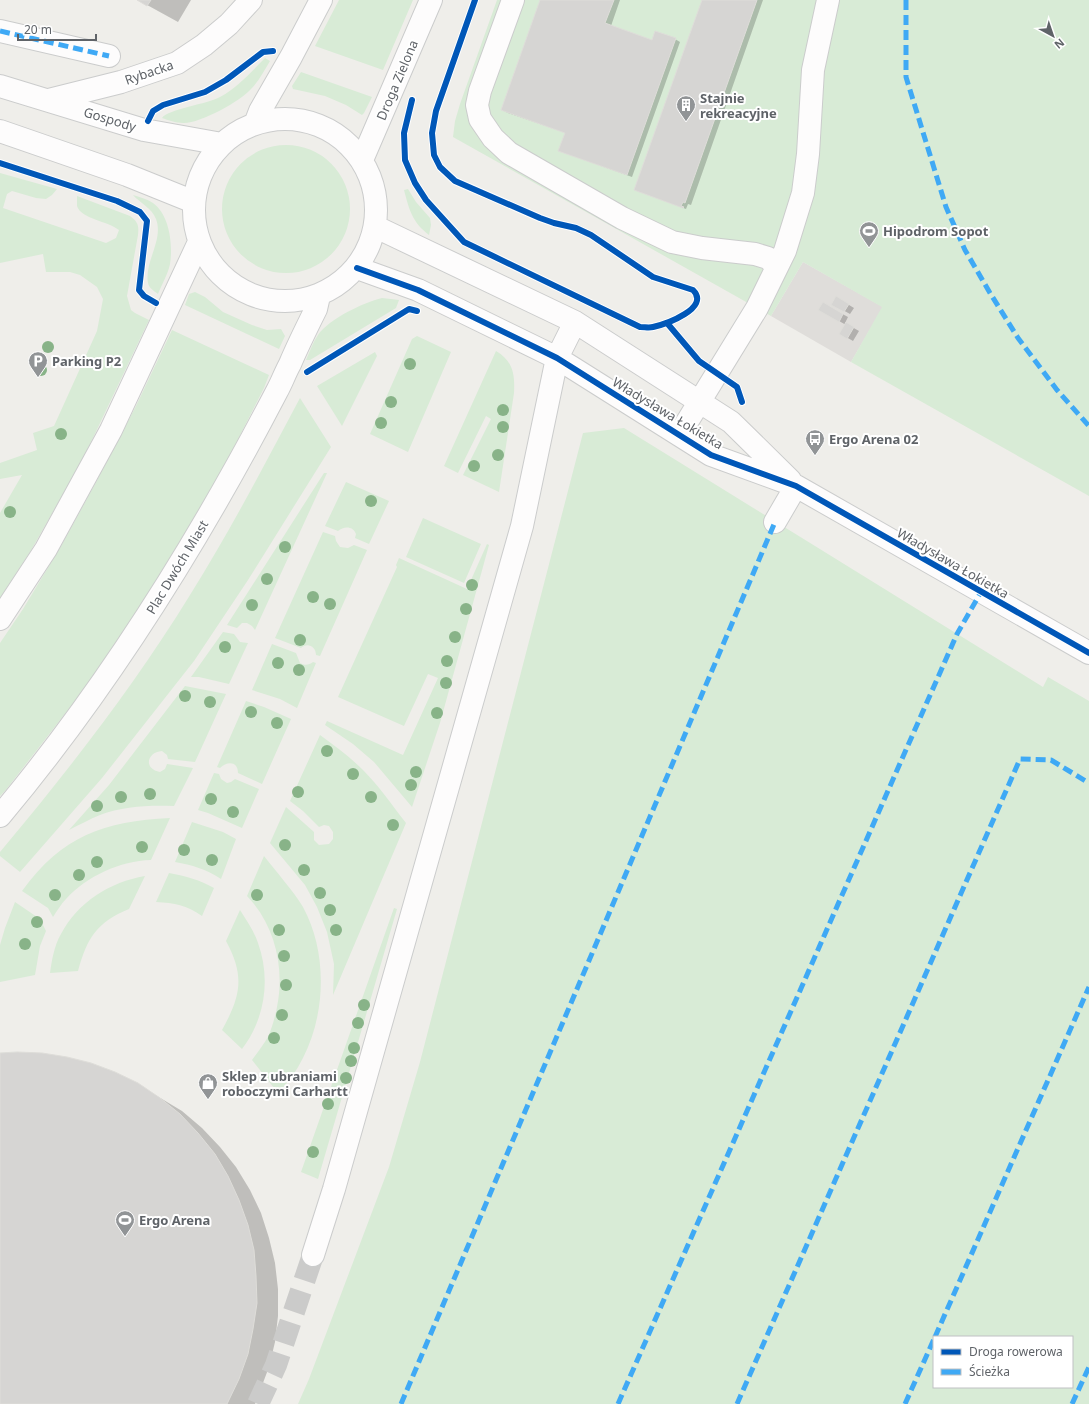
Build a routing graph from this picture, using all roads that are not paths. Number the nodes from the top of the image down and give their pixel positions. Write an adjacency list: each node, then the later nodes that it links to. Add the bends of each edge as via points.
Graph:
1 (252, 0): 9 (street, Rybacka, via 204,45 177,63 120,82)
2 (321, 0): 10 (street)
3 (430, 0): 13 (street, Droga Zielona)
4 (513, 0): 17 (street, via 477,105 480,119 493,138 509,153 622,218 672,242 755,254 768,258)
5 (828, 0): 17 (street, via 814,70 803,194 785,251)
6 (0, 30): 7 (street)
7 (109, 56)
8 (0, 86): 9 (street, Gospody)
9 (49, 100): 12 (street, Gospody, via 144,130)
10 (255, 124): 12 (street); 13 (street, via 279,119 303,120 315,124 326,128 346,142)
11 (0, 131): 14 (street, via 128,175)
12 (222, 144): 14 (street, via 208,161 199,181)
13 (362, 160): 15 (street, via 376,196)
14 (194, 202): 16 (street, via 194,222)
15 (376, 228): 18 (street, via 369,249); 20 (street, Władysława Łokietka)
16 (199, 242): 19 (street, via 213,267 235,287 262,299 290,302); 26 (street, via 111,430 46,549)
17 (777, 266): 22 (street, via 757,308)
18 (357, 268): 19 (street, via 340,284); 21 (street, Władysława Łokietka, via 418,290)
19 (319, 296): 28 (street, Plac Dwóch Miast, via 316,309 278,390 197,535 92,698)
20 (575, 322): 21 (street); 22 (street, Władysława Łokietka)
21 (557, 358): 23 (street, Władysława Łokietka); 29 (street, via 522,526 334,1190)
22 (700, 402): 23 (street); 24 (street, Władysława Łokietka, via 731,422)
23 (679, 435): 24 (street, Władysława Łokietka, via 711,454)
24 (796, 486): 25 (street); 27 (street, Władysława Łokietka)
25 (775, 522)
26 (0, 619)
27 (1089, 653)
28 (0, 816)
29 (313, 1255)

